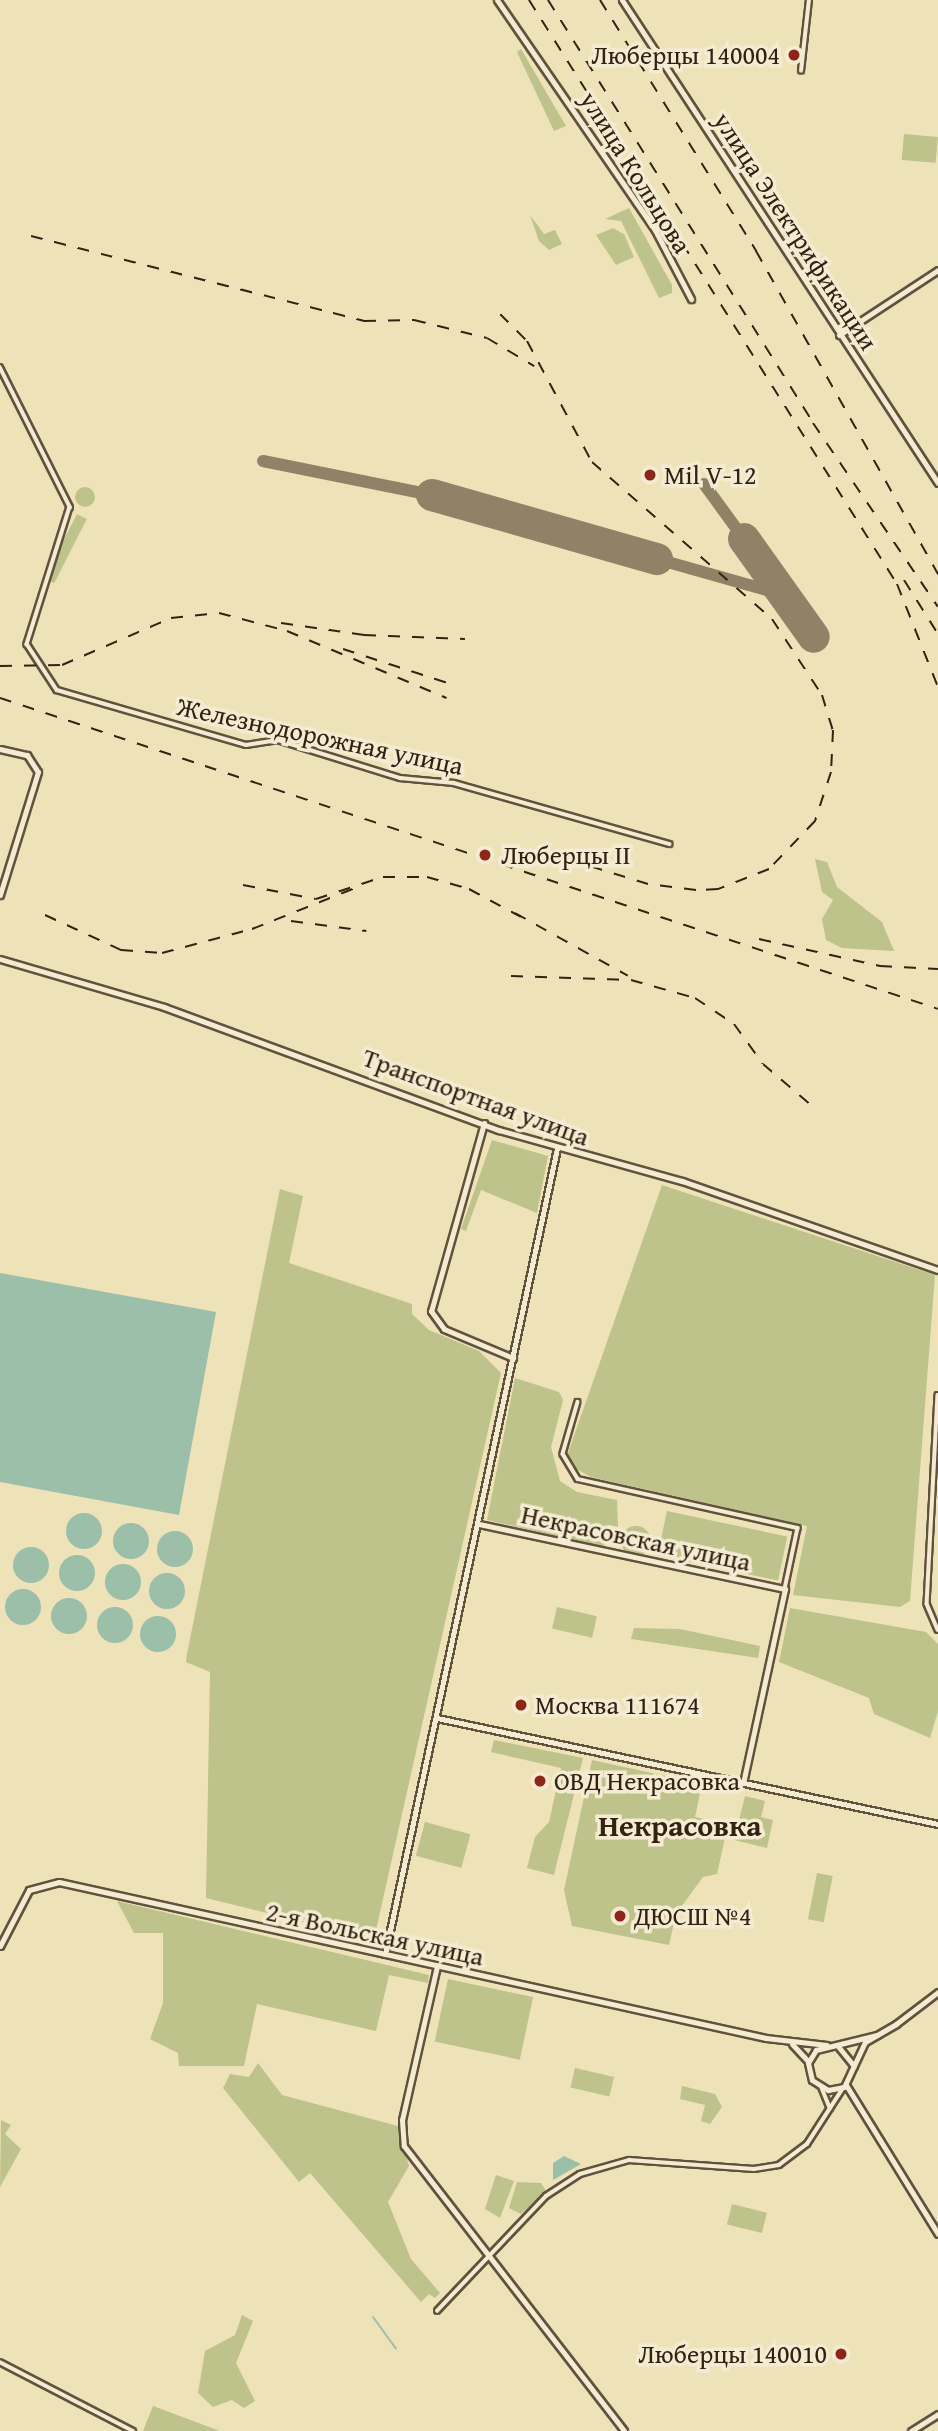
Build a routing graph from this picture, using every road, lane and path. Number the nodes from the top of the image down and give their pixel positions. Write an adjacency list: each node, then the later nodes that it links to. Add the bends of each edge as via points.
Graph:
1 (497, 0): 6 (street, улица Кольцова, via 655,230)
2 (622, 0): 7 (street, улица Электрификации)
3 (809, 0): 4 (street)
4 (802, 71)
5 (938, 270): 7 (street)
6 (691, 299)
7 (839, 335): 9 (street, улица Электрификации)
8 (0, 367): 11 (street, Железнодорожная улица, via 70,507 27,644 57,690 76,700 246,745 278,740 400,778 454,783)
9 (938, 483)
10 (0, 749): 12 (street, via 27,755 38,772)
11 (670, 844)
12 (0, 895)
13 (1, 960): 14 (street, Транспортная улица, via 164,1007)
14 (484, 1123): 15 (street, Транспортная улица); 17 (street, via 430,1311 444,1329)
15 (557, 1148): 16 (street, Транспортная улица, via 681,1181); 17 (street)
16 (938, 1270)
17 (513, 1358): 20 (street)
18 (938, 1395): 22 (street, via 927,1604)
19 (578, 1402): 21 (street, via 563,1454 578,1479 798,1528)
20 (479, 1524): 21 (street, Некрасовская улица); 23 (street)
21 (785, 1589): 24 (street)
22 (938, 1630)
23 (437, 1718): 24 (street); 27 (street)
24 (743, 1783): 25 (street)
25 (938, 1824)
26 (0, 1945): 27 (street, 2-я Вольская улица, via 29,1890 58,1881)
27 (385, 1954): 28 (street, 2-я Вольская улица)
28 (437, 1966): 31 (street, 2-я Вольская улица); 39 (street, via 401,2137)
29 (938, 1992): 30 (street)
30 (877, 2035): 32 (street); 34 (street, via 863,2045)
31 (779, 2040): 32 (street, 2-я Вольская улица); 33 (street, 2-я Вольская улица, via 802,2050)
32 (830, 2045): 33 (street); 34 (street, via 851,2056)
33 (808, 2063): 36 (street, via 812,2080)
34 (853, 2073): 35 (street)
35 (845, 2086): 36 (street); 37 (street); 38 (street)
36 (822, 2088): 37 (street)
37 (830, 2110): 39 (street, via 799,2152 766,2168 646,2159 595,2167 546,2196)
38 (938, 2234)
39 (487, 2258): 40 (street); 44 (street)
40 (437, 2311)
41 (0, 2362): 43 (street)
42 (938, 2414): 45 (street)
43 (133, 2431)
44 (624, 2431)
45 (911, 2431)

